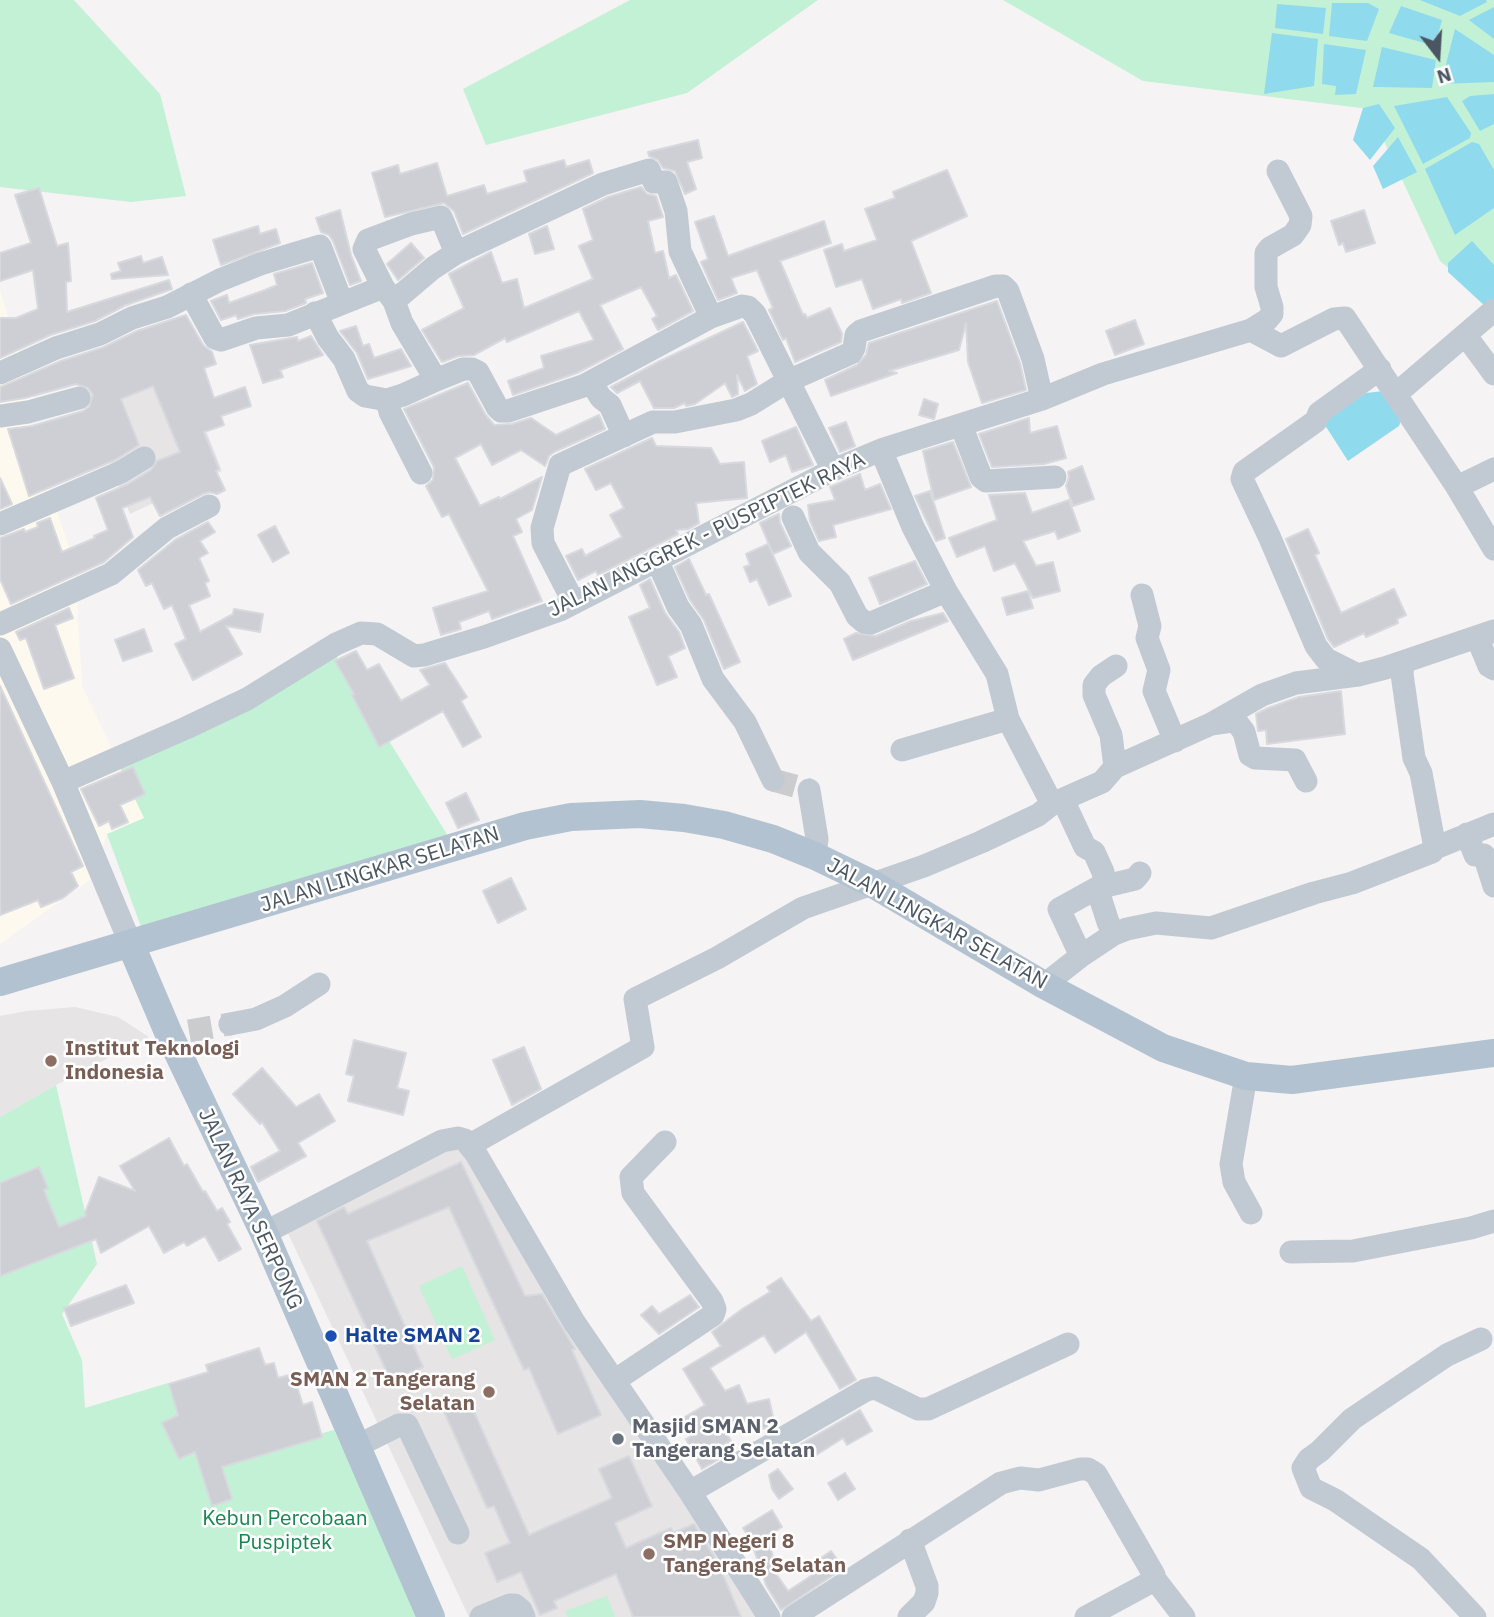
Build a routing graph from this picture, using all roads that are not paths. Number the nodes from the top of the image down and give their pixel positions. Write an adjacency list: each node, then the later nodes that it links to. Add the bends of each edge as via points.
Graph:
1 (1278, 171): 9 (street, via 1301,216 1300,225 1266,253 1272,314)
2 (456, 253): 4 (street); 4 (street, via 441,217 368,240 366,255); 8 (street, via 603,184 649,170 654,182 666,182 676,212 680,251)
3 (191, 293): 5 (street, via 260,264 320,246); 7 (street, via 221,341 256,328 288,325); 12 (street, via 167,307)
4 (389, 294): 5 (street); 14 (street)
5 (342, 303): 7 (street)
6 (1494, 310): 10 (street)
7 (315, 313): 20 (street, via 358,391)
8 (711, 317): 15 (street); 16 (street, via 742,306 752,310)
9 (1251, 330): 11 (street, via 1281,346 1343,317); 19 (street, JALAN ANGGREK - PUSPIPTEK RAYA, via 1103,374)
10 (1466, 336): 13 (street); 17 (street)
11 (1380, 369): 17 (street); 45 (street, via 1244,472 1242,480 1315,646 1326,659)
12 (0, 373)
13 (1494, 374)
14 (436, 380): 15 (street, via 472,369 502,411); 20 (street)
15 (591, 382): 23 (street, via 610,405)
16 (788, 382): 19 (street, via 851,353 861,331 1003,286 1033,359); 23 (street, via 736,410 653,422); 27 (street)
17 (1396, 394): 30 (street)
18 (79, 398): 21 (street)
19 (1042, 399): 22 (street, JALAN ANGGREK - PUSPIPTEK RAYA)
20 (387, 400): 28 (street)
21 (0, 416)
22 (961, 425): 24 (street, JALAN ANGGREK - PUSPIPTEK RAYA); 29 (street, via 986,481)
23 (624, 436): 38 (street, via 560,465 542,528 544,543)
24 (881, 450): 27 (street, JALAN ANGGREK - PUSPIPTEK RAYA); 36 (street)
25 (144, 458): 33 (street)
26 (1494, 469): 30 (street)
27 (833, 470): 35 (street, JALAN ANGGREK - PUSPIPTEK RAYA)
28 (421, 473)
29 (1055, 477)
30 (1457, 487): 34 (street)
31 (209, 506): 39 (street, via 167,528 111,574)
32 (793, 517): 36 (street, via 809,552 840,583 864,622)
33 (0, 524)
34 (1494, 549)
35 (657, 560): 38 (street, JALAN ANGGREK - PUSPIPTEK RAYA); 51 (street, via 713,679 745,722)
36 (946, 591): 46 (street, via 997,674)
37 (1142, 595): 48 (street, via 1150,626 1147,638 1159,670 1154,691)
38 (574, 603): 53 (street, JALAN ANGGREK - PUSPIPTEK RAYA, via 425,655 414,656 377,634 361,633 187,729)
39 (0, 624)
40 (1485, 634): 42 (street); 44 (street, via 1489,666)
41 (0, 649): 53 (street, JALAN RAYA SERPONG)
42 (1403, 663): 45 (street); 58 (street, via 1414,758 1422,773)
43 (1116, 666): 50 (street, via 1094,684 1111,735)
44 (1494, 669)
45 (1359, 675): 47 (street, via 1296,683 1262,695)
46 (1008, 719): 49 (street); 55 (street)
47 (1211, 724): 48 (street); 52 (street, via 1238,724 1250,755 1295,760)
48 (1175, 741): 50 (street)
49 (902, 750)
50 (1115, 767): 55 (street, via 1102,782)
51 (773, 779)
52 (1306, 781)
53 (63, 782): 65 (street, JALAN RAYA SERPONG)
54 (809, 790): 59 (street, via 817,839)
55 (1057, 802): 61 (street, via 969,847); 62 (street, via 1085,847 1094,852 1102,872)
56 (1494, 824): 57 (street)
57 (1467, 834): 58 (street); 63 (street, via 1475,855 1484,855)
58 (1435, 848): 64 (street, via 1428,855 1352,883 1211,928 1156,923)
59 (815, 856): 61 (main road, JALAN LINGKAR SELATAN); 65 (main road, JALAN LINGKAR SELATAN, via 749,832 684,818 640,814 571,817 480,838)
60 (1140, 873): 62 (street, via 1135,879)
61 (871, 883): 69 (main road, JALAN LINGKAR SELATAN); 74 (street, via 803,908 635,999 643,1047)
62 (1101, 886): 64 (street); 66 (street, via 1059,909)
63 (1494, 886)
64 (1114, 934): 66 (street)
65 (131, 945): 67 (main road, JALAN LINGKAR SELATAN); 77 (main road, JALAN RAYA SERPONG, via 178,1031)
66 (1081, 956): 69 (street)
67 (0, 982)
68 (319, 984): 70 (street, via 285,1006)
69 (1044, 985): 72 (main road, JALAN LINGKAR SELATAN, via 1163,1048)
70 (230, 1024)
71 (1494, 1053): 72 (main road, JALAN LINGKAR SELATAN, via 1292,1080)
72 (1246, 1076): 75 (street, via 1231,1164 1234,1182)
73 (665, 1142): 81 (street, via 631,1177 633,1193 715,1309 713,1315)
74 (470, 1145): 77 (street, via 458,1138 442,1141); 81 (street)
75 (1251, 1213)
76 (1494, 1222): 78 (street, via 1353,1251)
77 (264, 1233): 82 (main road, JALAN RAYA SERPONG)
78 (1291, 1252)
79 (1481, 1339): 95 (street, via 1447,1355 1352,1419 1303,1468 1311,1488 1421,1559)
80 (1068, 1344): 83 (street, via 928,1409 918,1409 874,1388 866,1390)
81 (614, 1381): 83 (street)
82 (355, 1447): 84 (street, via 407,1425); 87 (main road, JALAN RAYA SERPONG)
83 (690, 1492): 90 (street)
84 (458, 1533)
85 (910, 1540): 86 (street, via 1011,1479 1039,1480 1088,1469 1096,1474); 91 (street); 92 (street, via 927,1593)
86 (1154, 1578): 93 (street); 94 (street)
87 (431, 1617)
88 (481, 1617): 89 (street, via 510,1605)
89 (524, 1617)
90 (769, 1617)
91 (793, 1617)
92 (909, 1617)
93 (1086, 1617)
94 (1184, 1617)
95 (1475, 1617)

